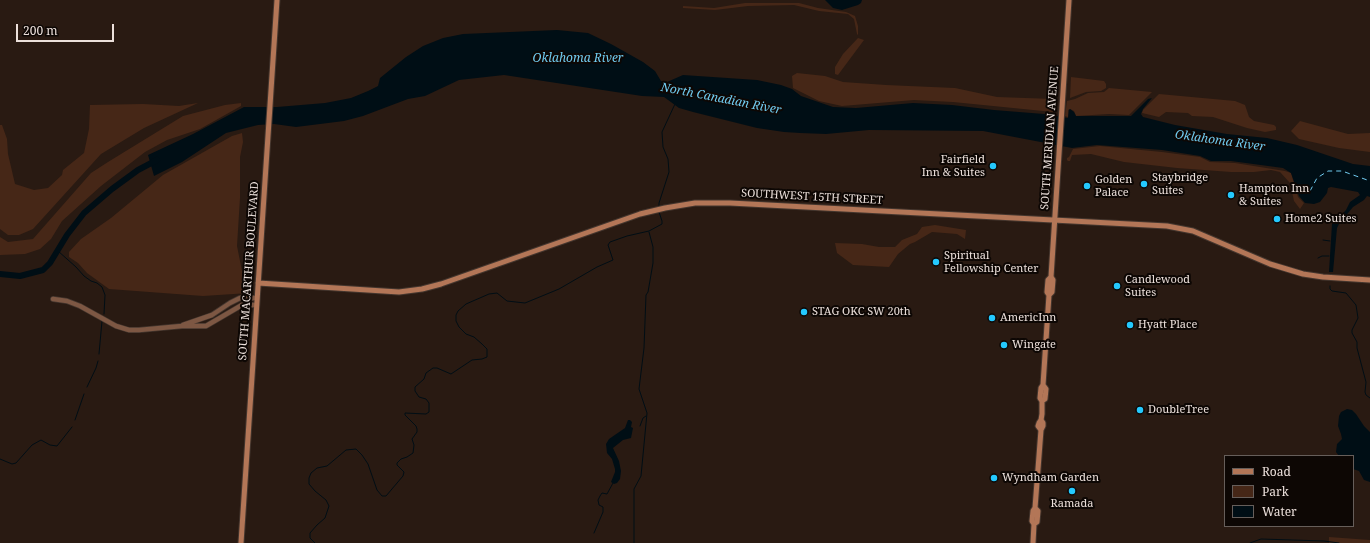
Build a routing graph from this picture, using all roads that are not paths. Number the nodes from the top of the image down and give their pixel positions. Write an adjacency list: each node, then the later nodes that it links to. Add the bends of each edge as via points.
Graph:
1 (277, 0): 5 (main road, SOUTH MACARTHUR BOULEVARD)
2 (1069, 0): 3 (main road, SOUTH MERIDIAN AVENUE)
3 (1054, 220): 4 (main road, SOUTHWEST 15TH STREET, via 1181,228 1284,269 1323,277); 5 (main road, SOUTHWEST 15TH STREET, via 730,203 695,204 640,214 422,289 399,292); 13 (main road, SOUTH MERIDIAN AVENUE, via 1040,398 1041,420 1038,426 1041,430 1032,521)
4 (1370, 280)
5 (258, 283): 6 (main road, SOUTH MACARTHUR BOULEVARD)
6 (257, 298): 8 (main road, SOUTH MACARTHUR BOULEVARD); 9 (street, via 240,298)
7 (53, 299): 11 (street, via 68,301 128,330)
8 (257, 304): 10 (street, via 242,305); 12 (main road, SOUTH MACARTHUR BOULEVARD)
9 (225, 306): 10 (street); 11 (street, via 212,315)
10 (229, 312): 11 (street, via 206,326)
11 (182, 326)
12 (241, 543)
13 (1033, 543)

